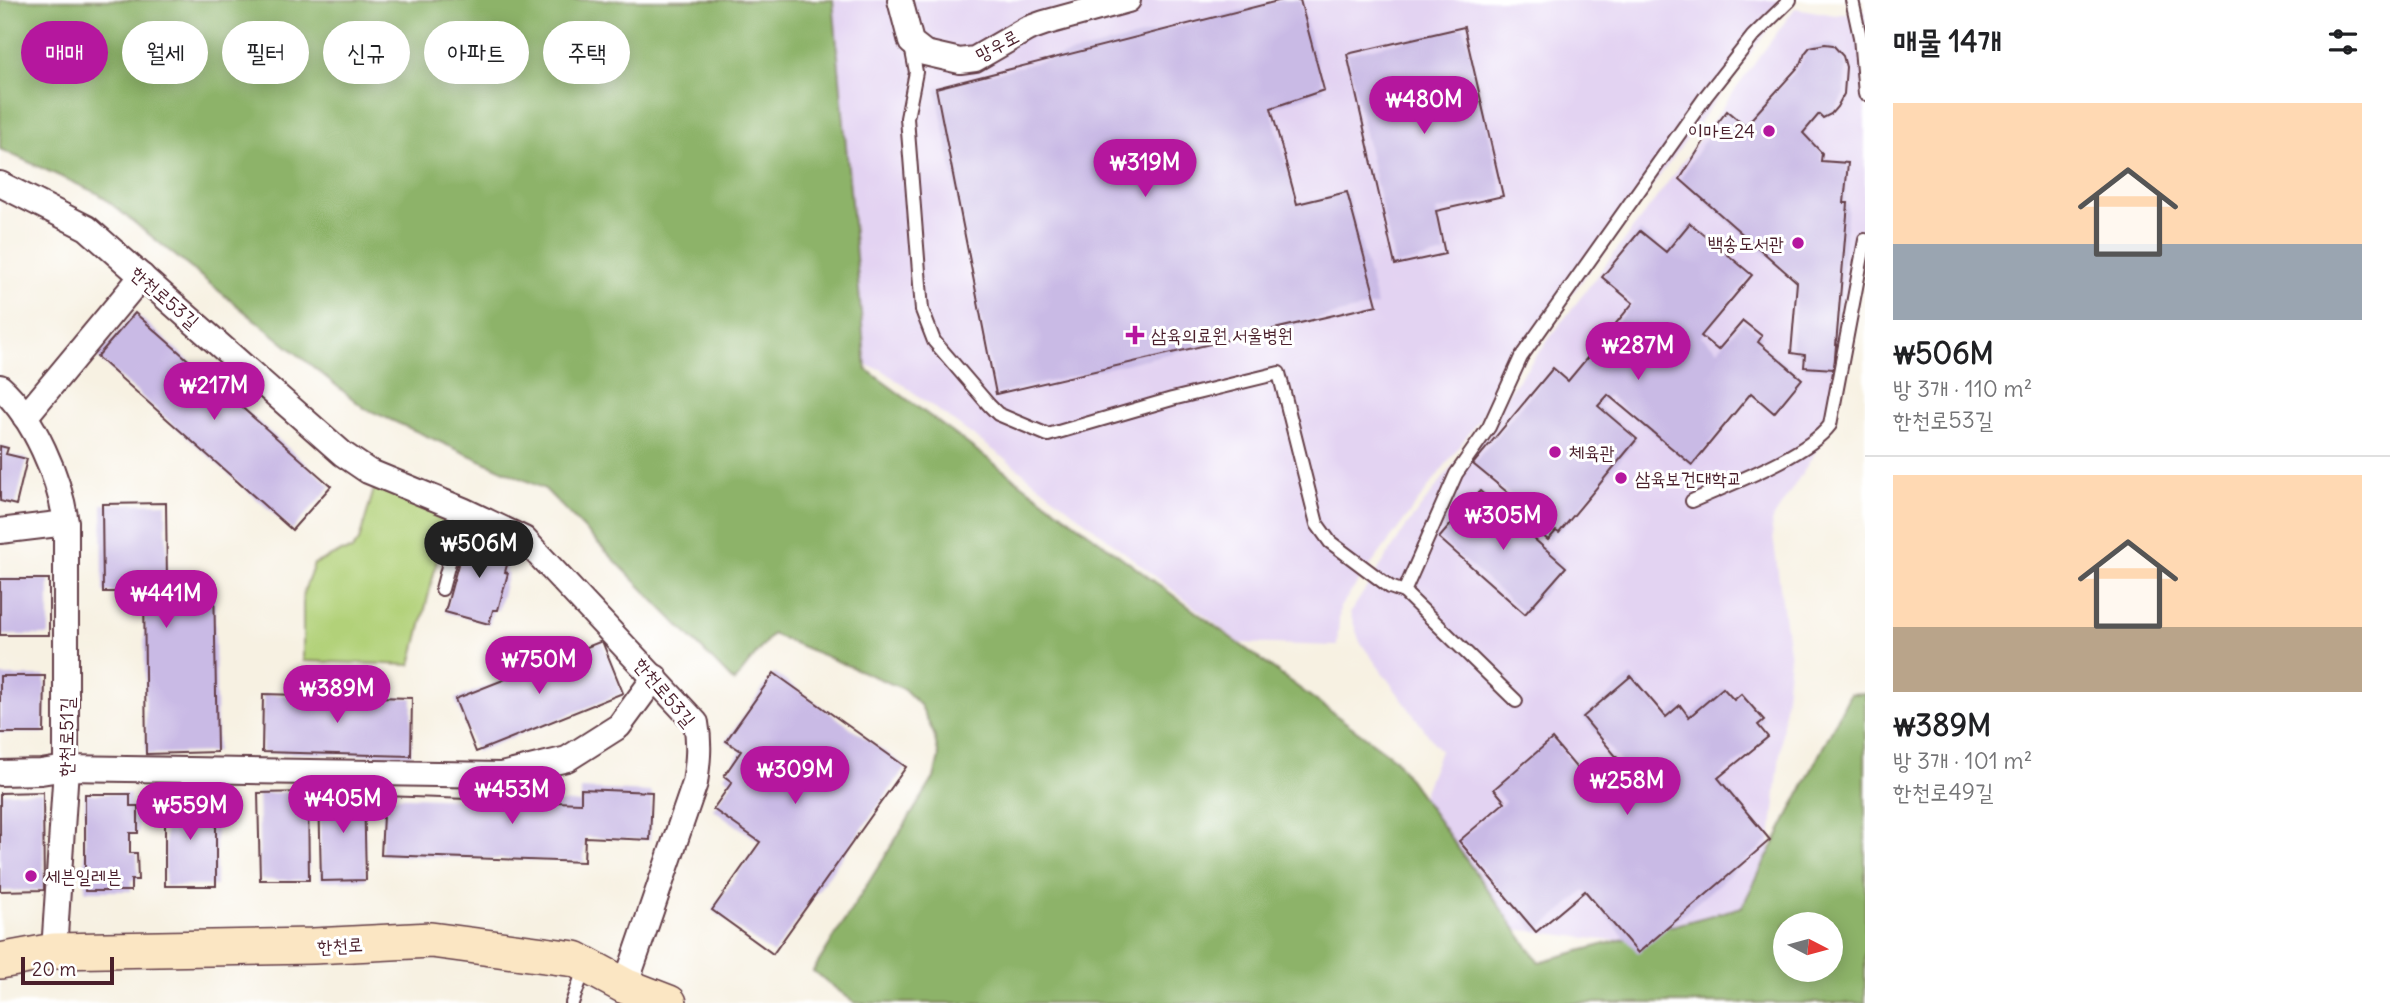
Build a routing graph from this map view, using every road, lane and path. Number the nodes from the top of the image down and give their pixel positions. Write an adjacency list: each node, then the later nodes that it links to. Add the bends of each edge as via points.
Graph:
1 (900, 0): 5 (street)
2 (1128, 0): 5 (street, 망우로, via 1027,29 975,59 960,61 925,53)
3 (1790, 0): 17 (lane, via 1753,36 1706,96 1521,357 1489,427 1456,474)
4 (1852, 0): 6 (lane)
5 (911, 42): 17 (lane, via 916,72 907,118 922,310 934,341 989,405 998,414 1048,435 1279,373 1323,535 1390,587)
6 (1865, 94)
7 (0, 184): 9 (street, 한천로53길, via 87,228)
8 (1865, 240): 12 (lane, via 1830,425 1803,449)
9 (142, 276): 11 (street); 13 (street, 한천로53길, via 343,454 368,471)
10 (0, 387): 11 (street, 한천로51길)
11 (25, 417): 14 (street, 한천로51길, via 59,490)
12 (1692, 501)
13 (463, 510): 16 (lane); 18 (street, 한천로53길, via 524,539)
14 (66, 523): 15 (street); 20 (street, 한천로51길)
15 (0, 531)
16 (442, 589)
17 (1404, 592): 19 (lane)
18 (655, 677): 20 (street, via 619,726 577,753 501,775); 25 (street, 한천로53길, via 696,723 699,757 695,783)
19 (1516, 701)
20 (66, 768): 21 (street); 22 (street, 한천로51길)
21 (0, 773)
22 (54, 951): 23 (main road, 한천로); 24 (main road, 한천로, via 431,940 520,950)
23 (0, 961)
24 (586, 964): 25 (main road, 한천로); 26 (lane)
25 (625, 986): 27 (main road, 한천로)
26 (572, 1003)
27 (669, 1003)

